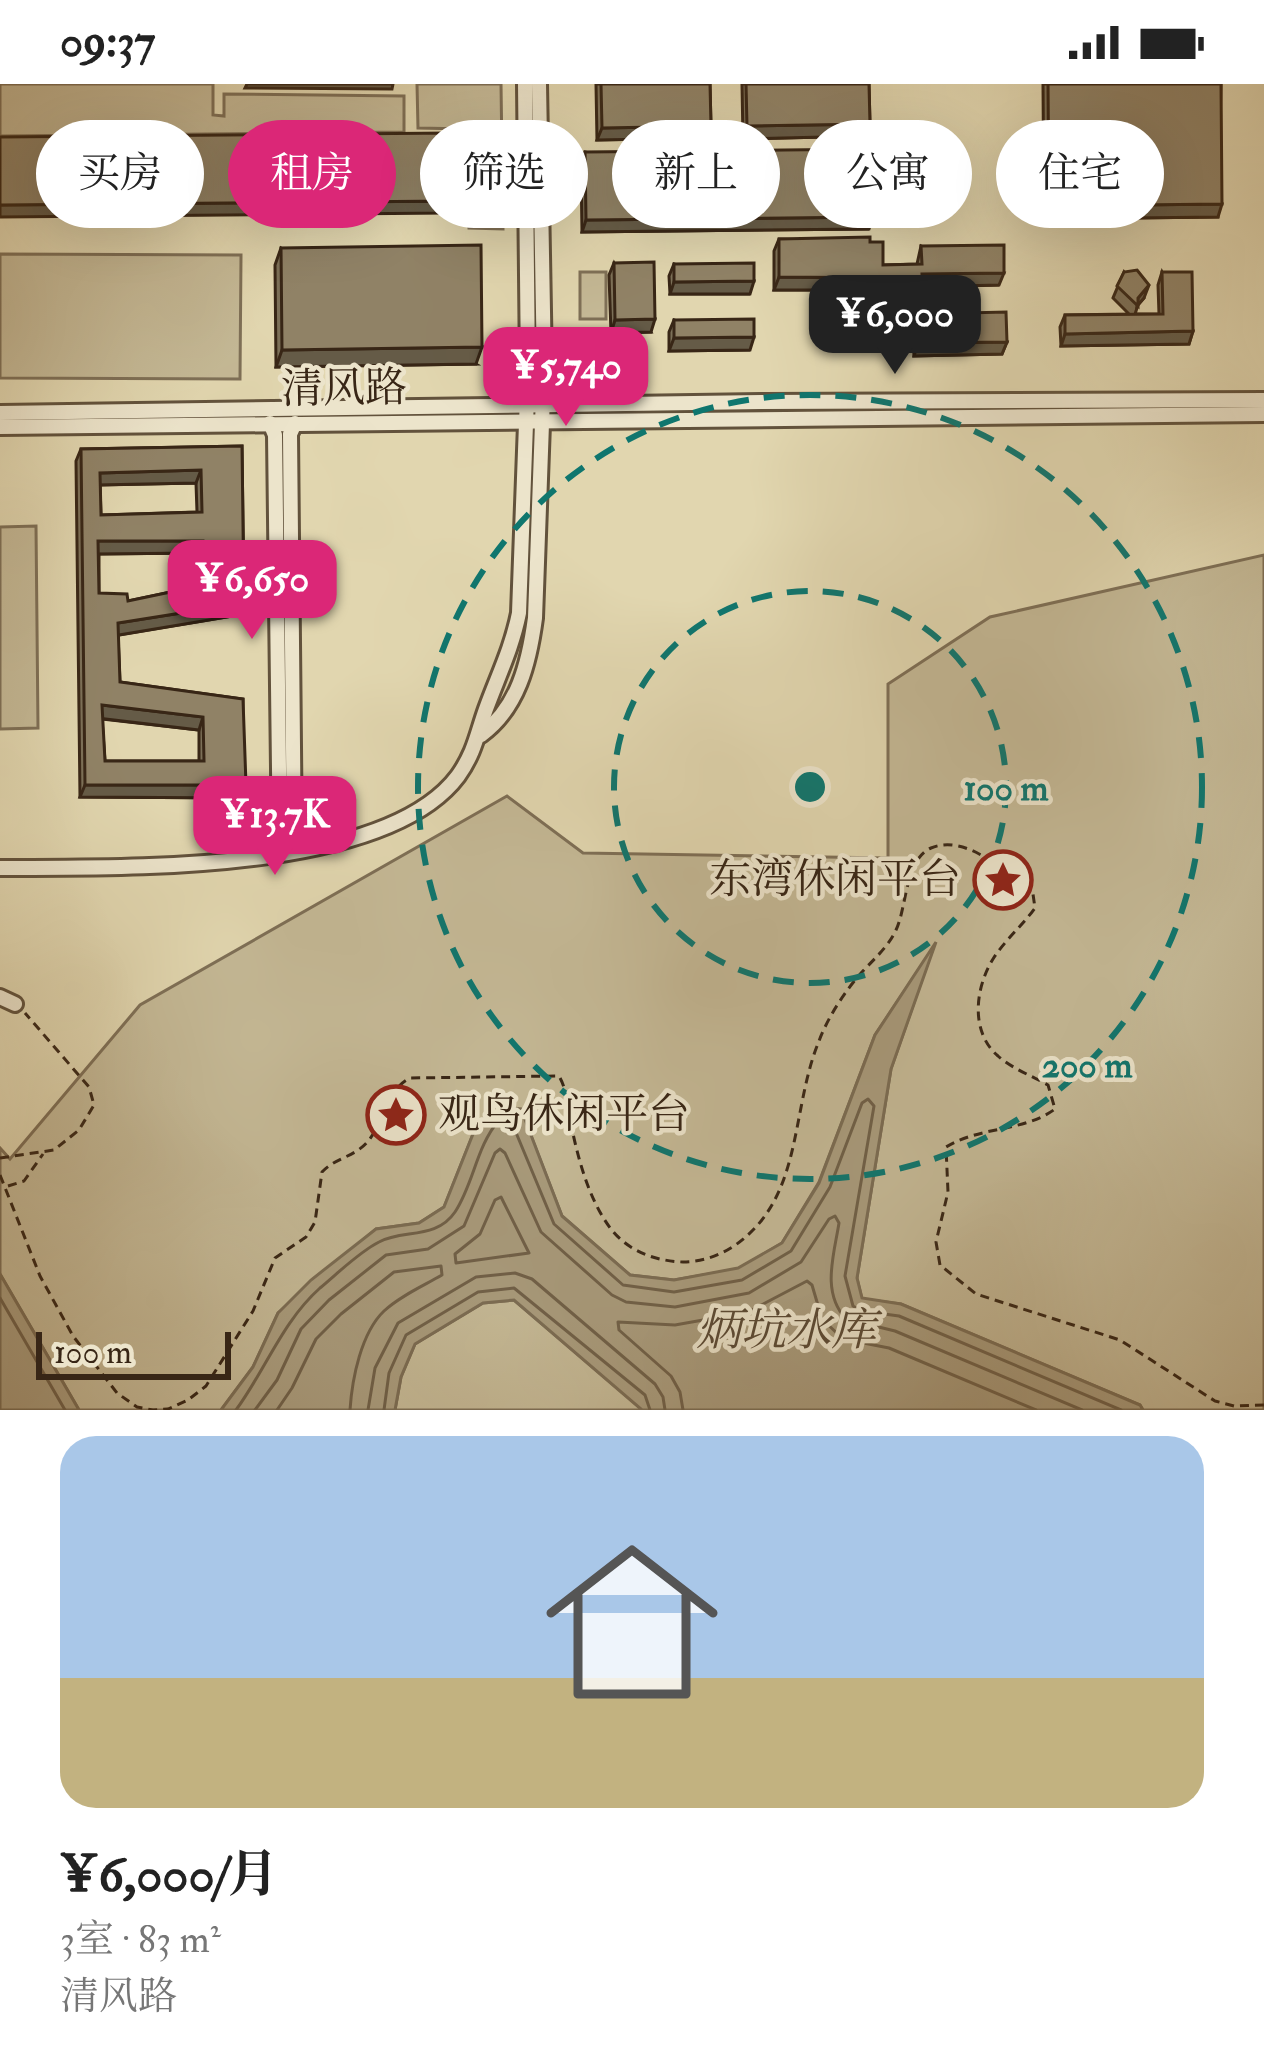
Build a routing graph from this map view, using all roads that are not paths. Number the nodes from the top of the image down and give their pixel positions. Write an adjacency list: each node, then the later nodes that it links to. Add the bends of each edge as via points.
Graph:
1 (525, 84): 4 (street)
2 (539, 84): 4 (street)
3 (1264, 400): 4 (street, 清风路)
4 (535, 412): 5 (street, 清风路); 6 (street, 清风路); 8 (street, 清风路); 10 (street, via 519,613 481,735 457,777 418,813 362,836)
5 (0, 413)
6 (1264, 414)
7 (270, 423): 8 (street, 清风路); 9 (street, 清风路); 10 (street)
8 (295, 423): 10 (street)
9 (0, 427)
10 (287, 851): 11 (street, via 164,866)
11 (0, 868)

